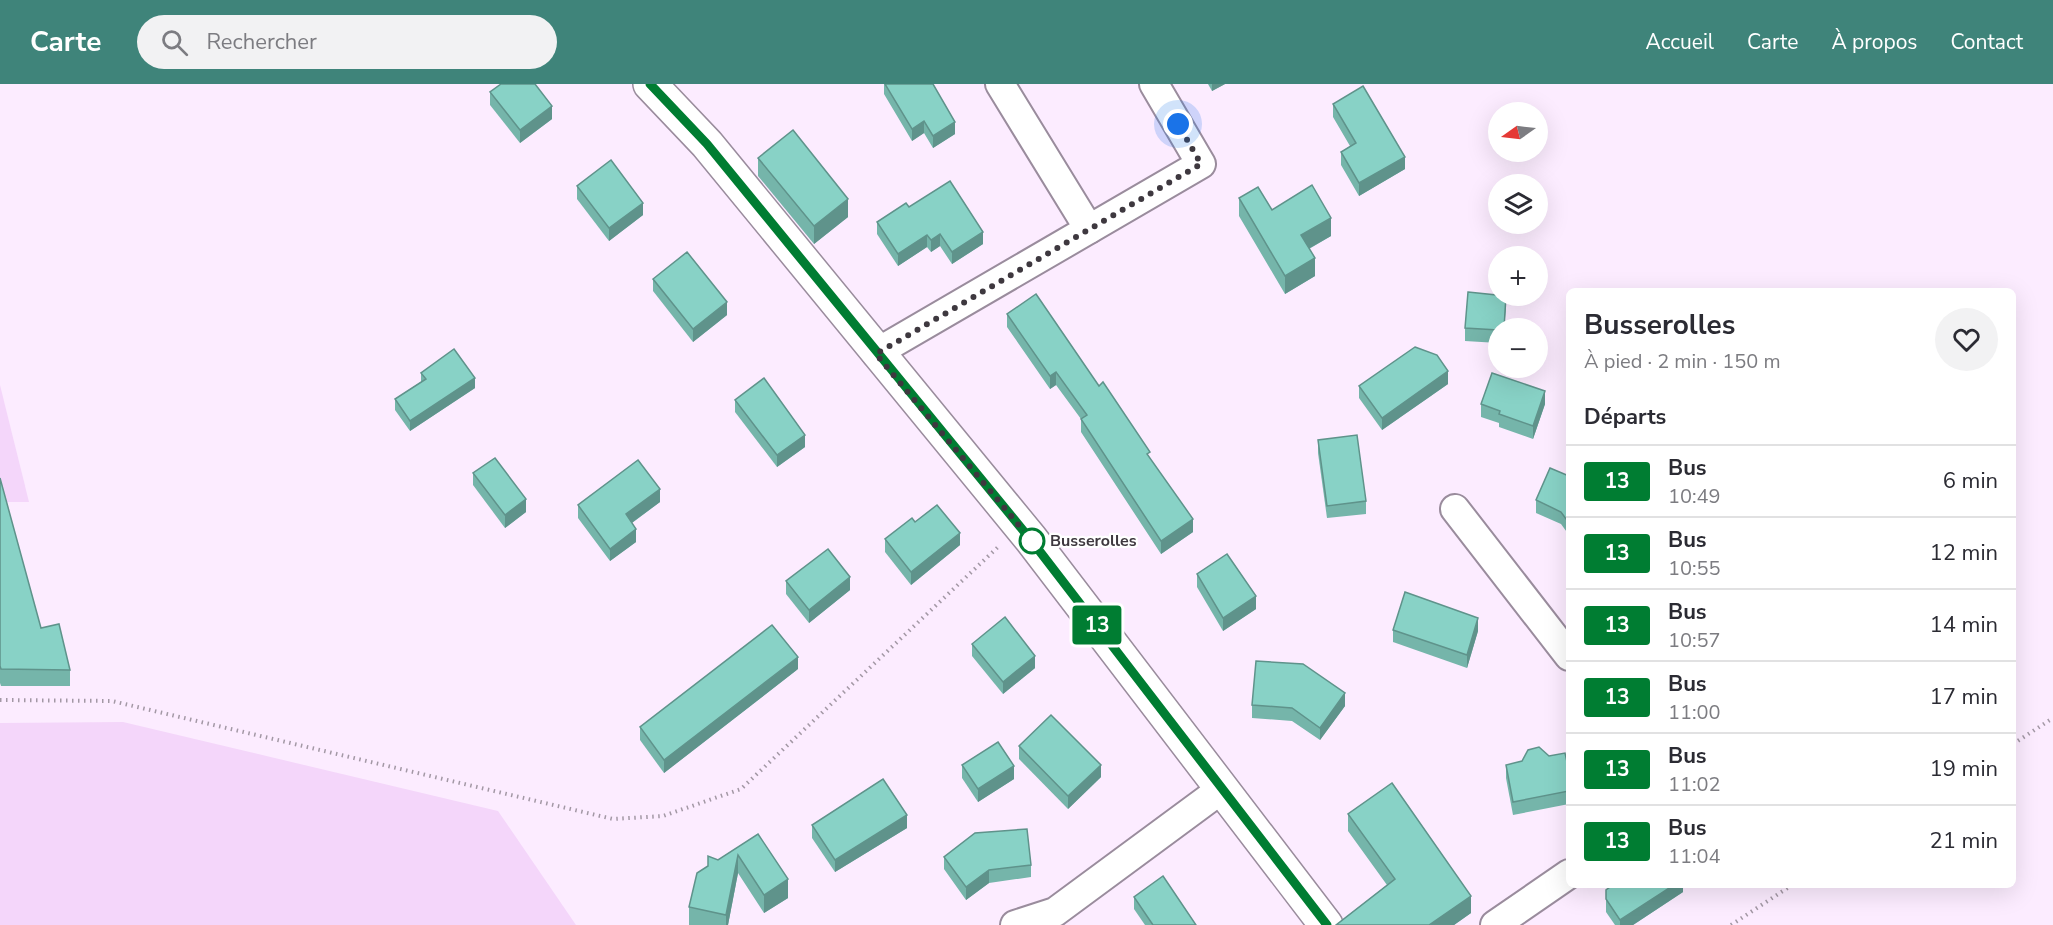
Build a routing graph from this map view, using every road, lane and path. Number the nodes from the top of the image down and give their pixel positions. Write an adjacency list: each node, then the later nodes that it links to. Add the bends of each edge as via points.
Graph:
1 (650, 84): 5 (main road, via 707,144)
2 (1000, 84): 4 (street)
3 (1154, 84): 4 (street, via 1201,164)
4 (1089, 229): 5 (street)
5 (876, 354): 7 (main road)
6 (1455, 509): 8 (street)
7 (1020, 527): 9 (path, via 741,789 663,816 613,819 112,701); 12 (main road)
8 (1566, 652)
9 (0, 700)
10 (2053, 718): 11 (path)
11 (2016, 742)
12 (1223, 788): 15 (street, via 1055,912); 16 (main road)
13 (1566, 876): 17 (street)
14 (1787, 888): 18 (path)
15 (1015, 925)
16 (1326, 925)
17 (1495, 925)
18 (1731, 925)

